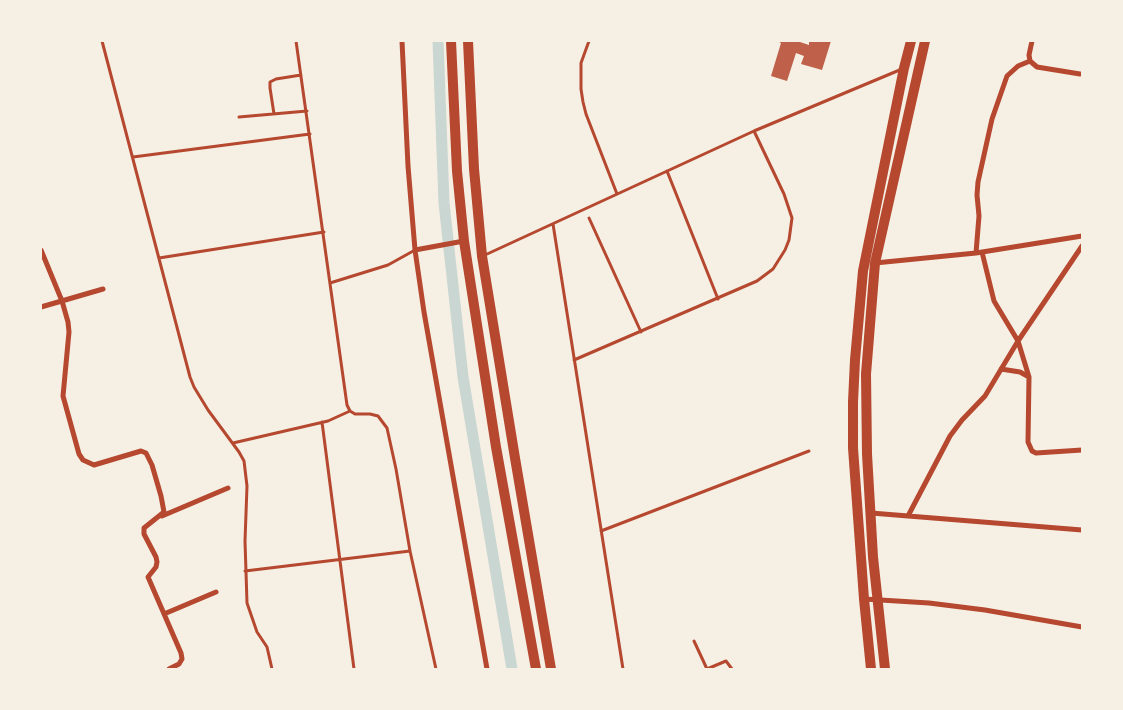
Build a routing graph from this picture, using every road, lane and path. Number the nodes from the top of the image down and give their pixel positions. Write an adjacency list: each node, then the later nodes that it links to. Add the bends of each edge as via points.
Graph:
1 (102, 41): 20 (lane)
2 (296, 41): 14 (lane)
3 (402, 41): 30 (street)
4 (452, 41): 27 (highway)
5 (468, 41): 32 (highway)
6 (589, 41): 22 (lane, via 581,63 583,102)
7 (911, 41): 12 (highway)
8 (925, 41): 11 (highway)
9 (1032, 41): 10 (street)
10 (1030, 61): 13 (street, via 1037,67); 31 (street, via 1018,66 1008,76 989,127 978,182)
11 (920, 62): 12 (lane); 34 (highway)
12 (904, 68): 18 (lane); 60 (highway, via 863,271 859,308 853,402)
13 (1080, 74)
14 (301, 76): 15 (lane); 16 (lane, via 270,82)
15 (307, 111): 16 (lane); 19 (lane)
16 (274, 114): 17 (lane)
17 (239, 117)
18 (754, 131): 21 (lane); 37 (lane, via 789,207 792,218 790,235 786,250 773,269 757,281)
19 (310, 134): 20 (lane); 25 (lane)
20 (133, 157): 33 (lane)
21 (667, 171): 22 (lane); 37 (lane)
22 (617, 194): 24 (lane)
23 (588, 218): 40 (lane)
24 (553, 224): 32 (lane); 42 (lane)
25 (324, 232): 33 (lane); 35 (lane)
26 (1082, 236): 31 (street)
27 (459, 242): 30 (street); 70 (highway)
28 (1082, 246): 41 (street)
29 (41, 250): 38 (street)
30 (415, 250): 35 (lane, via 388,265); 69 (street)
31 (979, 252): 34 (street); 41 (street, via 994,301)
32 (482, 256): 71 (highway)
33 (159, 258): 47 (lane, via 194,387)
34 (876, 263): 51 (highway, via 866,374)
35 (330, 283): 45 (lane)
36 (103, 289): 38 (street)
37 (718, 299): 40 (lane)
38 (62, 301): 39 (street); 52 (street, via 69,332 63,396 79,454 94,465 135,451 146,453 161,496 164,512)
39 (41, 306)
40 (641, 332): 42 (lane)
41 (1018, 341): 43 (street); 44 (street)
42 (574, 360): 55 (lane)
43 (1001, 369): 44 (street); 53 (street, via 985,396 950,436)
44 (1029, 377): 48 (street, via 1028,442 1032,451)
45 (350, 411): 46 (lane); 56 (lane, via 378,416 388,428)
46 (322, 422): 47 (lane); 57 (lane)
47 (233, 442): 58 (lane, via 244,461 246,479)
48 (1082, 450)
49 (809, 451): 55 (lane)
50 (228, 488): 52 (street)
51 (870, 513): 53 (street); 61 (highway)
52 (161, 516): 62 (street, via 147,524 144,534 156,557 156,567 148,577)
53 (908, 516): 54 (street)
54 (1082, 530)
55 (601, 531): 72 (lane)
56 (410, 551): 57 (lane); 68 (lane)
57 (340, 560): 58 (lane); 67 (lane)
58 (245, 571): 66 (lane, via 249,610 267,647)
59 (216, 592): 62 (street)
60 (864, 599): 61 (street); 75 (highway)
61 (879, 600): 63 (street, via 985,610); 76 (highway)
62 (164, 614): 65 (street, via 182,653 179,664)
63 (1082, 626)
64 (694, 641): 73 (lane)
65 (169, 669)
66 (272, 669)
67 (354, 669)
68 (436, 669)
69 (487, 669)
70 (536, 669)
71 (551, 669)
72 (623, 669)
73 (707, 669): 74 (lane, via 726,661)
74 (732, 669)
75 (871, 669)
76 (885, 669)

